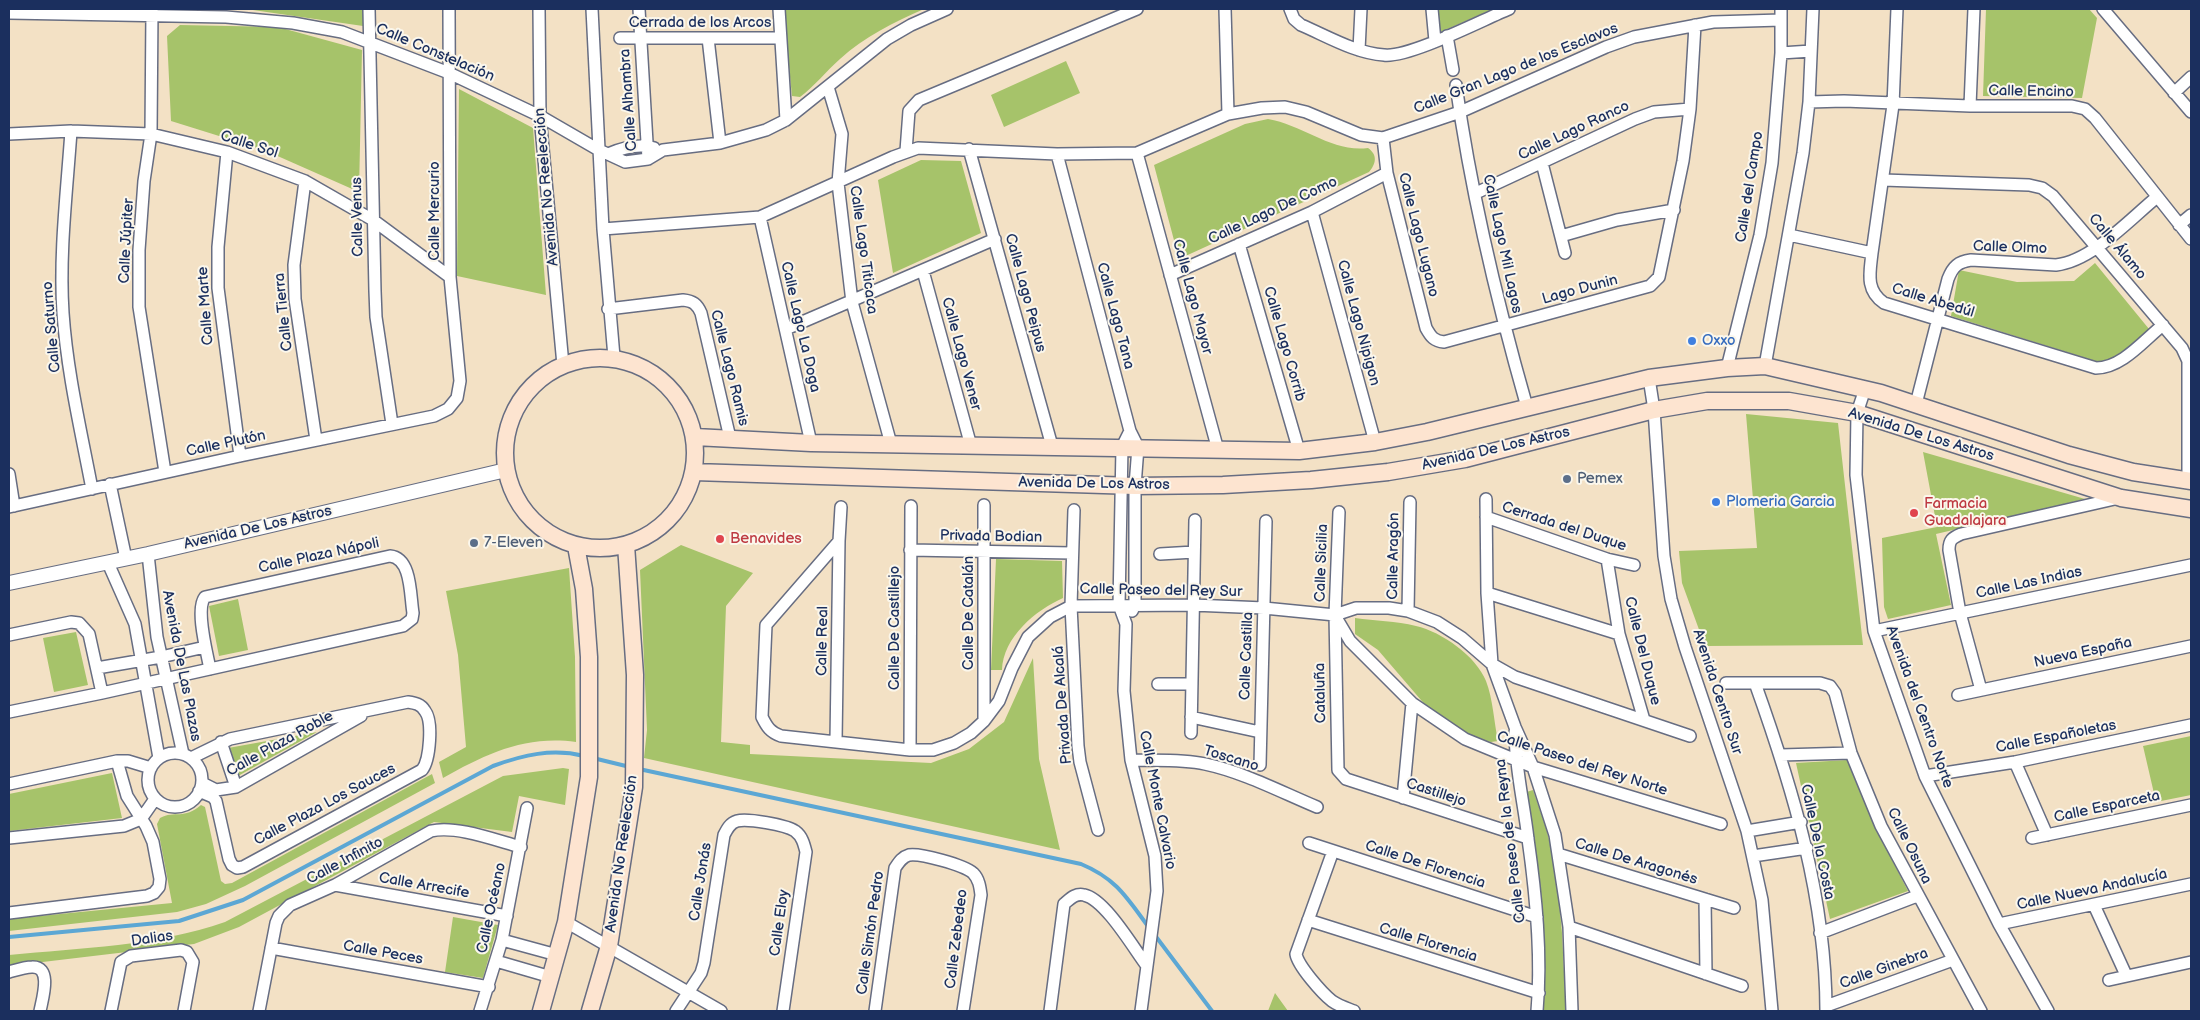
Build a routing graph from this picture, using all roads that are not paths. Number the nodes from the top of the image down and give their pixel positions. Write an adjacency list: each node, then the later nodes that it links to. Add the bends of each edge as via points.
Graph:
1 (369, 9): 29 (street, Calle Venus)
2 (449, 9): 35 (street, Calle Mercurio)
3 (539, 9): 47 (street, Avenida No Reelección)
4 (592, 9): 57 (street)
5 (639, 9): 26 (street, Calle Alhambra)
6 (779, 9): 28 (street)
7 (947, 9): 38 (street, via 887,39)
8 (1137, 9): 58 (street, via 919,100 909,112)
9 (1226, 9): 46 (street)
10 (1290, 9): 31 (street, via 1301,25)
11 (1362, 9): 31 (street)
12 (1432, 9): 30 (street)
13 (1509, 9): 24 (street)
14 (1813, 9): 32 (street)
15 (1896, 9): 41 (street, Calle Abedúl)
16 (1974, 9): 42 (street)
17 (2103, 9): 39 (street)
18 (70, 11): 19 (street, Calle Constelación); 20 (street, Calle Constelación)
19 (9, 13)
20 (152, 13): 21 (street, Calle Constelación); 51 (street, Calle Júpiter)
21 (226, 13): 29 (street, Calle Constelación, via 316,26)
22 (1781, 14): 23 (street, Calle Gran Lago de los Esclavos); 33 (street, Calle del Campo)
23 (1695, 25): 43 (street); 44 (street, Calle Gran Lago de los Esclavos, via 1615,44)
24 (1447, 36): 30 (street); 34 (street)
25 (620, 38): 26 (street, Cerrada de los Arcos)
26 (640, 38): 27 (street, Cerrada de los Arcos); 54 (street, Calle Alhambra)
27 (708, 38): 28 (street, Cerrada de los Arcos); 53 (street)
28 (780, 38): 48 (street)
29 (369, 41): 35 (street, Calle Constelación); 74 (street, Calle Venus)
30 (1435, 41): 31 (street, via 1385,56)
31 (1359, 50)
32 (1811, 51): 33 (street); 40 (street)
33 (1781, 53): 98 (street, Calle del Campo, via 1772,163 1760,235)
34 (1453, 70)
35 (449, 73): 47 (street, Calle Constelación); 87 (street, Calle Mercurio)
36 (2191, 77): 39 (street)
37 (1456, 85): 44 (street, Calle Lago Mil Lagos)
38 (828, 87): 48 (street); 67 (street, Calle Lago Titicaca, via 842,134)
39 (2174, 92): 45 (street)
40 (1809, 102): 41 (street, Calle Encino); 77 (street)
41 (1893, 105): 42 (street, Calle Encino); 65 (street, Calle Abedúl)
42 (1970, 106): 69 (street, Calle Encino, via 2072,106 2085,110 2095,118)
43 (1690, 109): 63 (street, Calle Lago Ranco, via 1654,112 1634,119); 70 (street)
44 (1460, 112): 52 (street, Calle Gran Lago de los Esclavos); 68 (street, Calle Lago Mil Lagos)
45 (2191, 112)
46 (1228, 114): 52 (street, Calle Gran Lago de los Esclavos, via 1285,107 1306,112 1361,135); 60 (street, Calle Gran Lago de los Esclavos)
47 (540, 116): 57 (street, Calle Constelación); 96 (street, Avenida No Reelección)
48 (786, 120): 53 (street, via 749,136)
49 (71, 131): 50 (street, Calle Sol); 51 (street, Calle Sol); 126 (street, Calle Saturno, via 62,275 63,312)
50 (9, 134)
51 (151, 134): 59 (street, Calle Sol); 120 (street, Calle Júpiter, via 139,250 139,307)
52 (1383, 138): 64 (street, Calle Lago Lugano)
53 (720, 143): 56 (street)
54 (648, 146): 56 (street); 57 (street); 62 (street, Calle Alhambra)
55 (969, 149): 58 (street, Calle Gran Lago de los Esclavos); 61 (street, Calle Gran Lago de los Esclavos); 79 (street, Calle Lago Peipus)
56 (663, 150): 62 (street)
57 (603, 151): 62 (street, Calle Constelación, via 626,162); 76 (street)
58 (906, 151): 67 (street, Calle Gran Lago de los Esclavos)
59 (227, 152): 66 (street, Calle Sol); 118 (street, Calle Marte, via 218,247 218,288)
60 (1137, 153): 61 (street, Calle Gran Lago de los Esclavos); 86 (street, Calle Lago Mayor)
61 (1056, 154): 115 (street, Calle Lago Tana, via 1130,431)
62 (648, 159)
63 (1542, 162): 68 (street, Calle Lago Ranco); 78 (street)
64 (1388, 173): 71 (street, Calle Lago De Como); 94 (street, Calle Lago Lugano)
65 (1883, 180): 82 (street, Calle Álamo, via 2042,188 2053,196); 83 (street, Calle Abedúl)
66 (305, 181): 74 (street, Calle Sol); 109 (street, Calle Tierra, via 295,282)
67 (838, 183): 73 (street, Calle Gran Lago de los Esclavos); 88 (street, Calle Lago Titicaca)
68 (1476, 194): 91 (street, Calle Lago Mil Lagos)
69 (2157, 197): 75 (street, Calle Encino); 82 (street, Calle Olmo)
70 (1674, 210): 78 (street, via 1617,220); 91 (street, Lago Dunin, via 1659,277 1650,286)
71 (1312, 212): 81 (street, Calle Lago De Como); 110 (street, Calle Lago Nipigon)
72 (2191, 215): 75 (street)
73 (760, 217): 76 (street, Calle Gran Lago de los Esclavos); 93 (street, Calle Lago La Doga)
74 (373, 220): 87 (street, Calle Sol); 106 (street, Calle Venus, via 376,317)
75 (2179, 225): 80 (street, Calle Encino)
76 (603, 230): 89 (street)
77 (1789, 235): 83 (street); 97 (street)
78 (1561, 236): 84 (street)
79 (995, 239): 85 (street); 114 (street, Calle Lago Peipus)
80 (2191, 239)
81 (1240, 244): 86 (street, Calle Lago De Como); 117 (street, Calle Lago Corrib)
82 (2097, 247): 90 (street, Calle Olmo, via 2069,263 2056,265 1960,262 1952,268 1948,278); 92 (street, Calle Álamo)
83 (1872, 253): 90 (street, Calle Abedúl, via 1870,286 1878,298)
84 (1565, 254)
85 (923, 271): 88 (street); 113 (street, Calle Lago Vener)
86 (1170, 275): 116 (street, Calle Lago Mayor)
87 (450, 277): 103 (street, Calle Mercurio, via 460,380 457,398)
88 (852, 302): 93 (street); 112 (street, Calle Lago Titicaca)
89 (608, 309): 95 (street); 108 (street, Calle Lago Ramis, via 683,300 697,304)
90 (1939, 319): 92 (street, Calle Abedúl, via 2096,368 2108,368 2118,362); 101 (street, Calle Olmo)
91 (1503, 325): 94 (street, Lago Dunin, via 1444,342); 102 (street, Calle Lago Mil Lagos)
92 (2163, 325): 123 (street, Calle Álamo, via 2188,361)
93 (786, 329): 111 (street, Calle Lago La Doga)
94 (1430, 337)
95 (614, 358): 96 (main road, via 597,355); 107 (main road, via 640,366 666,384 684,408)
96 (563, 365): 119 (main road, via 531,389 514,414 506,441)
97 (1765, 366): 98 (main road, Avenida De Los Astros); 100 (main road, Avenida De Los Astros)
98 (1727, 368): 99 (main road, Avenida De Los Astros)
99 (1649, 378): 102 (main road, Avenida De Los Astros); 104 (street, Avenida Centro Sur)
100 (1865, 389): 101 (main road, Avenida De Los Astros); 105 (street, Avenida del Centro Norte)
101 (1916, 404): 123 (main road, Avenida De Los Astros, via 2069,455 2133,472)
102 (1527, 407): 110 (main road, Avenida De Los Astros)
103 (448, 409): 106 (street, Calle Plutón, via 434,416)
104 (1654, 410): 105 (main road, Avenida De Los Astros, via 1707,402 1789,402); 125 (main road, Avenida De Los Astros, via 1465,459 1388,472 1223,485); 224 (street, Avenida Centro Sur, via 1664,556 1672,599)
105 (1857, 413): 127 (main road, Avenida De Los Astros); 165 (street, Avenida del Centro Norte, via 1858,493)
106 (392, 424): 109 (street, Calle Plutón)
107 (695, 437): 108 (main road, Avenida De Los Astros); 121 (main road)
108 (730, 438): 111 (main road, Avenida De Los Astros)
109 (316, 440): 118 (street, Calle Plutón)
110 (1375, 442): 117 (main road, Avenida De Los Astros)
111 (811, 443): 112 (main road, Avenida De Los Astros)
112 (891, 444): 113 (main road, Avenida De Los Astros)
113 (971, 446): 114 (main road, Avenida De Los Astros)
114 (1052, 446): 115 (main road, Avenida De Los Astros)
115 (1130, 447): 116 (main road, Avenida De Los Astros); 125 (street); 125 (street, Calle Monte Calvario)
116 (1218, 450): 117 (main road, Avenida De Los Astros)
117 (1299, 451)
118 (240, 456): 120 (street, Calle Plutón)
119 (506, 470): 142 (main road, via 514,495 530,518 550,536); 147 (street, Avenida De Los Astros)
120 (165, 472): 124 (street, Calle Plutón)
121 (694, 472): 125 (main road, Avenida De Los Astros); 141 (main road, via 685,497 670,518 650,534)
122 (9, 474): 132 (street)
123 (2190, 481)
124 (110, 484): 126 (street, Calle Plutón); 149 (street)
125 (1128, 485): 156 (street, Calle Monte Calvario); 157 (street, Calle Monte Calvario)
126 (92, 489): 132 (street, Calle Plutón)
127 (2121, 498): 134 (main road, Avenida De Los Astros); 162 (street, via 1953,538 1948,550)
128 (1486, 499): 137 (street, Calle Paseo de la Reyna)
129 (1410, 502): 161 (street, Calle Aragón)
130 (984, 505): 146 (street, Calle De Catalán)
131 (911, 506): 143 (street, Calle De Castillejo)
132 (11, 507)
133 (842, 507): 140 (street, Calle Real)
134 (2191, 509)
135 (1074, 510): 144 (street, Privada De Alcalá)
136 (1339, 512): 163 (street, Calle Sicilia)
137 (1486, 518): 150 (street, Cerrada del Duque); 155 (street, Calle Paseo de la Reyna)
138 (1194, 520): 145 (street)
139 (1266, 521): 160 (street, Calle Castilla)
140 (839, 541): 195 (street, Calle Real); 195 (street, Calle Paseo del Rey Sur, via 766,625 762,717 766,726 780,736)
141 (626, 545): 142 (main road, via 601,549); 252 (main road, Avenida No Reelección, via 636,675 634,787)
142 (576, 546): 247 (main road, via 584,589 589,657 588,777)
143 (910, 550): 146 (street, Privada Bodian); 197 (street, Calle De Castillejo)
144 (1072, 552): 146 (street, Privada Bodian); 159 (street, Privada De Alcalá)
145 (1194, 552): 148 (street); 158 (street)
146 (985, 553): 189 (street, Calle De Catalán)
147 (148, 554): 149 (street, Avenida De Los Astros); 170 (street, Avenida De Las Plazas)
148 (1160, 554)
149 (126, 559): 151 (street, Avenida De Los Astros)
150 (1608, 559): 153 (street, Cerrada del Duque); 166 (street, Calle Del Duque)
151 (108, 563): 154 (street, Avenida De Los Astros); 171 (street, via 135,624)
152 (2191, 564): 162 (street, Calle Las Indias)
153 (1634, 565)
154 (9, 583)
155 (1487, 593): 166 (street); 172 (street, Calle Paseo de la Reyna)
156 (1120, 605): 157 (street, Calle Paseo del Rey Sur); 159 (street, Calle Paseo del Rey Sur); 164 (street, Calle Monte Calvario)
157 (1135, 605): 158 (street, Calle Paseo del Rey Sur); 164 (street, Calle Monte Calvario)
158 (1193, 605): 160 (street, Calle Paseo del Rey Sur); 180 (street)
159 (1071, 606): 189 (street, Calle Paseo del Rey Sur, via 1050,617 1028,638 999,701); 223 (street, Privada De Alcalá, via 1080,762)
160 (1264, 608): 163 (street, Calle Paseo del Rey Sur); 192 (street, Calle Castilla)
161 (1408, 611): 163 (street, Calle Paseo del Rey Sur, via 1374,606); 172 (street, Calle Paseo del Rey Sur, via 1437,622)
162 (1960, 613): 165 (street, Calle Las Indias); 181 (street)
163 (1335, 615): 184 (street, Calle Paseo del Rey Norte, via 1350,641); 210 (street, Cataluña)
164 (1126, 624): 202 (street, Calle Monte Calvario, via 1124,691)
165 (1874, 631): 211 (street, Avenida del Centro Norte)
166 (1619, 634): 188 (street, Calle Del Duque)
167 (9, 635): 173 (street, via 79,623 89,634)
168 (2191, 646): 181 (street, Nueva España)
169 (206, 647): 170 (street); 174 (street, Calle Plaza Nápoli); 174 (street, Calle Plaza Nápoli, via 200,605 210,594 390,556 402,561 406,568 413,613 408,624)
170 (161, 658): 171 (street); 175 (street, Avenida De Las Plazas)
171 (141, 661): 173 (street); 178 (street)
172 (1492, 664): 188 (street, Calle Del Duque, via 1515,677); 191 (street, Calle Paseo de la Reyna)
173 (97, 668): 182 (street)
174 (210, 669): 175 (street, Calle Plaza Nápoli)
175 (165, 679): 178 (street, Calle Plaza Nápoli); 200 (street, Avenida De Las Plazas)
176 (1726, 683): 177 (street)
177 (1755, 683): 198 (street, Calle Osuna, via 1820,683 1830,686 1835,693); 199 (street, Calle De la Costa)
178 (145, 684): 182 (street, Calle Plaza Nápoli); 201 (street)
179 (1158, 684): 180 (street)
180 (1192, 684): 187 (street)
181 (1981, 690): 183 (street, Nueva España)
182 (102, 694): 186 (street, Calle Plaza Nápoli)
183 (1958, 695)
184 (1412, 703): 204 (street, Calle Paseo del Rey Norte, via 1465,739); 215 (street)
185 (371, 710): 196 (street, Calle Plaza Roble); 206 (street, Calle Plaza Roble, via 418,703 430,721); 214 (street, Calle Plaza Roble)
186 (9, 712)
187 (1191, 717): 192 (street); 193 (street)
188 (1644, 720): 194 (street, Calle Del Duque)
189 (984, 721): 197 (street, Calle Paseo del Rey Sur, via 954,743 933,750)
190 (2191, 725): 205 (street, Calle Españoletas)
191 (1515, 727): 204 (street, Calle Paseo de la Reyna); 208 (street, Calle Paseo de la Reyna)
192 (1260, 732): 207 (street, Calle Castilla)
193 (1191, 733)
194 (1690, 736)
195 (836, 741): 197 (street, Calle Paseo del Rey Sur)
196 (221, 742): 200 (street, Calle Plaza Roble); 214 (street)
197 (910, 750)
198 (1851, 753): 199 (street); 239 (street, Calle Osuna, via 1881,826)
199 (1781, 755): 221 (street, Calle De la Costa)
200 (187, 756): 201 (street, via 173,753); 213 (street, via 201,773)
201 (159, 758): 209 (street)
202 (1131, 760): 218 (street, Toscano, via 1206,764); 258 (street, Calle Monte Calvario, via 1157,874)
203 (117, 761): 209 (street); 212 (street); 220 (street, via 127,796)
204 (1515, 761): 208 (street, Calle Paseo del Rey Norte); 227 (street, Calle Paseo de la Reyna)
205 (2015, 762): 211 (street, Calle Españoletas); 225 (street, Calle Esparceta)
206 (426, 765): 213 (street, Calle Plaza Los Sauces, via 417,773 237,868 229,859 219,805)
207 (1260, 765)
208 (1532, 767): 222 (street, Calle Paseo del Rey Norte); 234 (street, Calle Paseo de la Reyna)
209 (151, 768): 216 (street, via 148,785)
210 (1338, 770): 215 (street, Castillejo, via 1346,779)
211 (1925, 776): 248 (street, Avenida del Centro Norte)
212 (9, 784)
213 (200, 787): 214 (street, Calle Plaza Roble, via 216,790); 216 (street, via 194,798 179,807)
214 (236, 787)
215 (1403, 798): 227 (street, Castillejo)
216 (155, 799): 220 (street)
217 (2191, 805): 225 (street, Calle Esparceta)
218 (1317, 807)
219 (527, 808): 231 (street, Calle Océano)
220 (141, 819): 226 (street, via 124,826); 243 (street, via 153,842 160,880 154,893)
221 (1801, 822): 224 (street); 232 (street, Calle De la Costa)
222 (1721, 824)
223 (1098, 830)
224 (1747, 831): 235 (street, Avenida Centro Sur)
225 (2047, 835): 228 (street)
226 (9, 838)
227 (1528, 838): 245 (street, Calle Paseo de la Reyna)
228 (2032, 838)
229 (803, 840): 266 (street, Calle Jonás, via 787,828 752,821 734,822 728,827 724,835 704,963); 279 (street, Calle Eloy, via 806,852)
230 (1309, 843): 233 (street, Calle De Florencia)
231 (521, 847): 238 (street, Calle Infinito, via 440,829 420,836); 244 (street, Calle Océano)
232 (1807, 848): 235 (street); 250 (street, Calle De la Costa)
233 (1333, 851): 245 (street, Calle De Florencia); 246 (street)
234 (1558, 854): 240 (street, Calle De Aragonés); 249 (street, Calle Paseo de la Reyna)
235 (1753, 856): 286 (street, Avenida Centro Sur, via 1766,933)
236 (973, 873): 280 (street, Calle Simón Pedro, via 918,854 900,860 895,868); 281 (street, Calle Zebedeo, via 981,895)
237 (2191, 884): 241 (street, Calle Nueva Andalucía)
238 (335, 885): 244 (street, Calle Arrecife); 253 (street, Calle Infinito, via 283,910 276,923)
239 (1917, 896): 250 (street); 255 (street, Calle Osuna)
240 (1705, 899): 242 (street, Calle De Aragonés); 260 (street, Calle De Aragonés)
241 (2094, 905): 248 (street, Calle Nueva Andalucía); 261 (street)
242 (1734, 908)
243 (9, 913)
244 (507, 916): 251 (street, Calle Océano)
245 (1537, 917): 267 (street, Calle Paseo de la Reyna)
246 (1308, 920): 267 (street, Calle Florencia); 284 (street, via 1296,958 1326,995)
247 (566, 922): 252 (street); 254 (main road)
248 (1999, 924): 288 (street, Avenida del Centro Norte)
249 (1569, 927): 260 (street); 269 (street, Calle Paseo de la Reyna)
250 (1820, 933): 268 (street, Calle De la Costa)
251 (502, 940): 254 (street); 256 (street, Calle Océano)
252 (609, 946): 266 (street); 276 (main road, Avenida No Reelección)
253 (271, 948): 265 (street, Calle Peces); 273 (street, Calle Infinito)
254 (557, 955): 262 (main road)
255 (1953, 960): 268 (street, Calle Ginebra); 287 (street, Calle Osuna)
256 (496, 962): 262 (street); 265 (street, Calle Océano)
257 (2191, 962): 261 (street)
258 (1147, 966): 282 (street, via 1093,898 1073,896 1064,904); 283 (street, Calle Monte Calvario)
259 (9, 972): 270 (street, via 34,967 43,973 45,980)
260 (1706, 974): 264 (street)
261 (2126, 976): 263 (street)
262 (551, 977): 275 (main road)
263 (2109, 980)
264 (1742, 986)
265 (489, 987): 274 (street, Calle Océano)
266 (688, 992): 277 (street); 278 (street)
267 (1539, 993): 285 (street, Calle Paseo de la Reyna)
268 (1826, 1008)
269 (1576, 1010)
270 (40, 1011)
271 (111, 1011): 272 (street, Dalias, via 121,962 131,956 181,950 187,952 193,962)
272 (184, 1011)
273 (259, 1011)
274 (480, 1011)
275 (541, 1011)
276 (590, 1011)
277 (676, 1011)
278 (721, 1011)
279 (783, 1011)
280 (875, 1011)
281 (963, 1011)
282 (1050, 1011)
283 (1141, 1011)
284 (1354, 1011)
285 (1537, 1011)
286 (1772, 1011)
287 (1981, 1011)
288 (2048, 1011)

